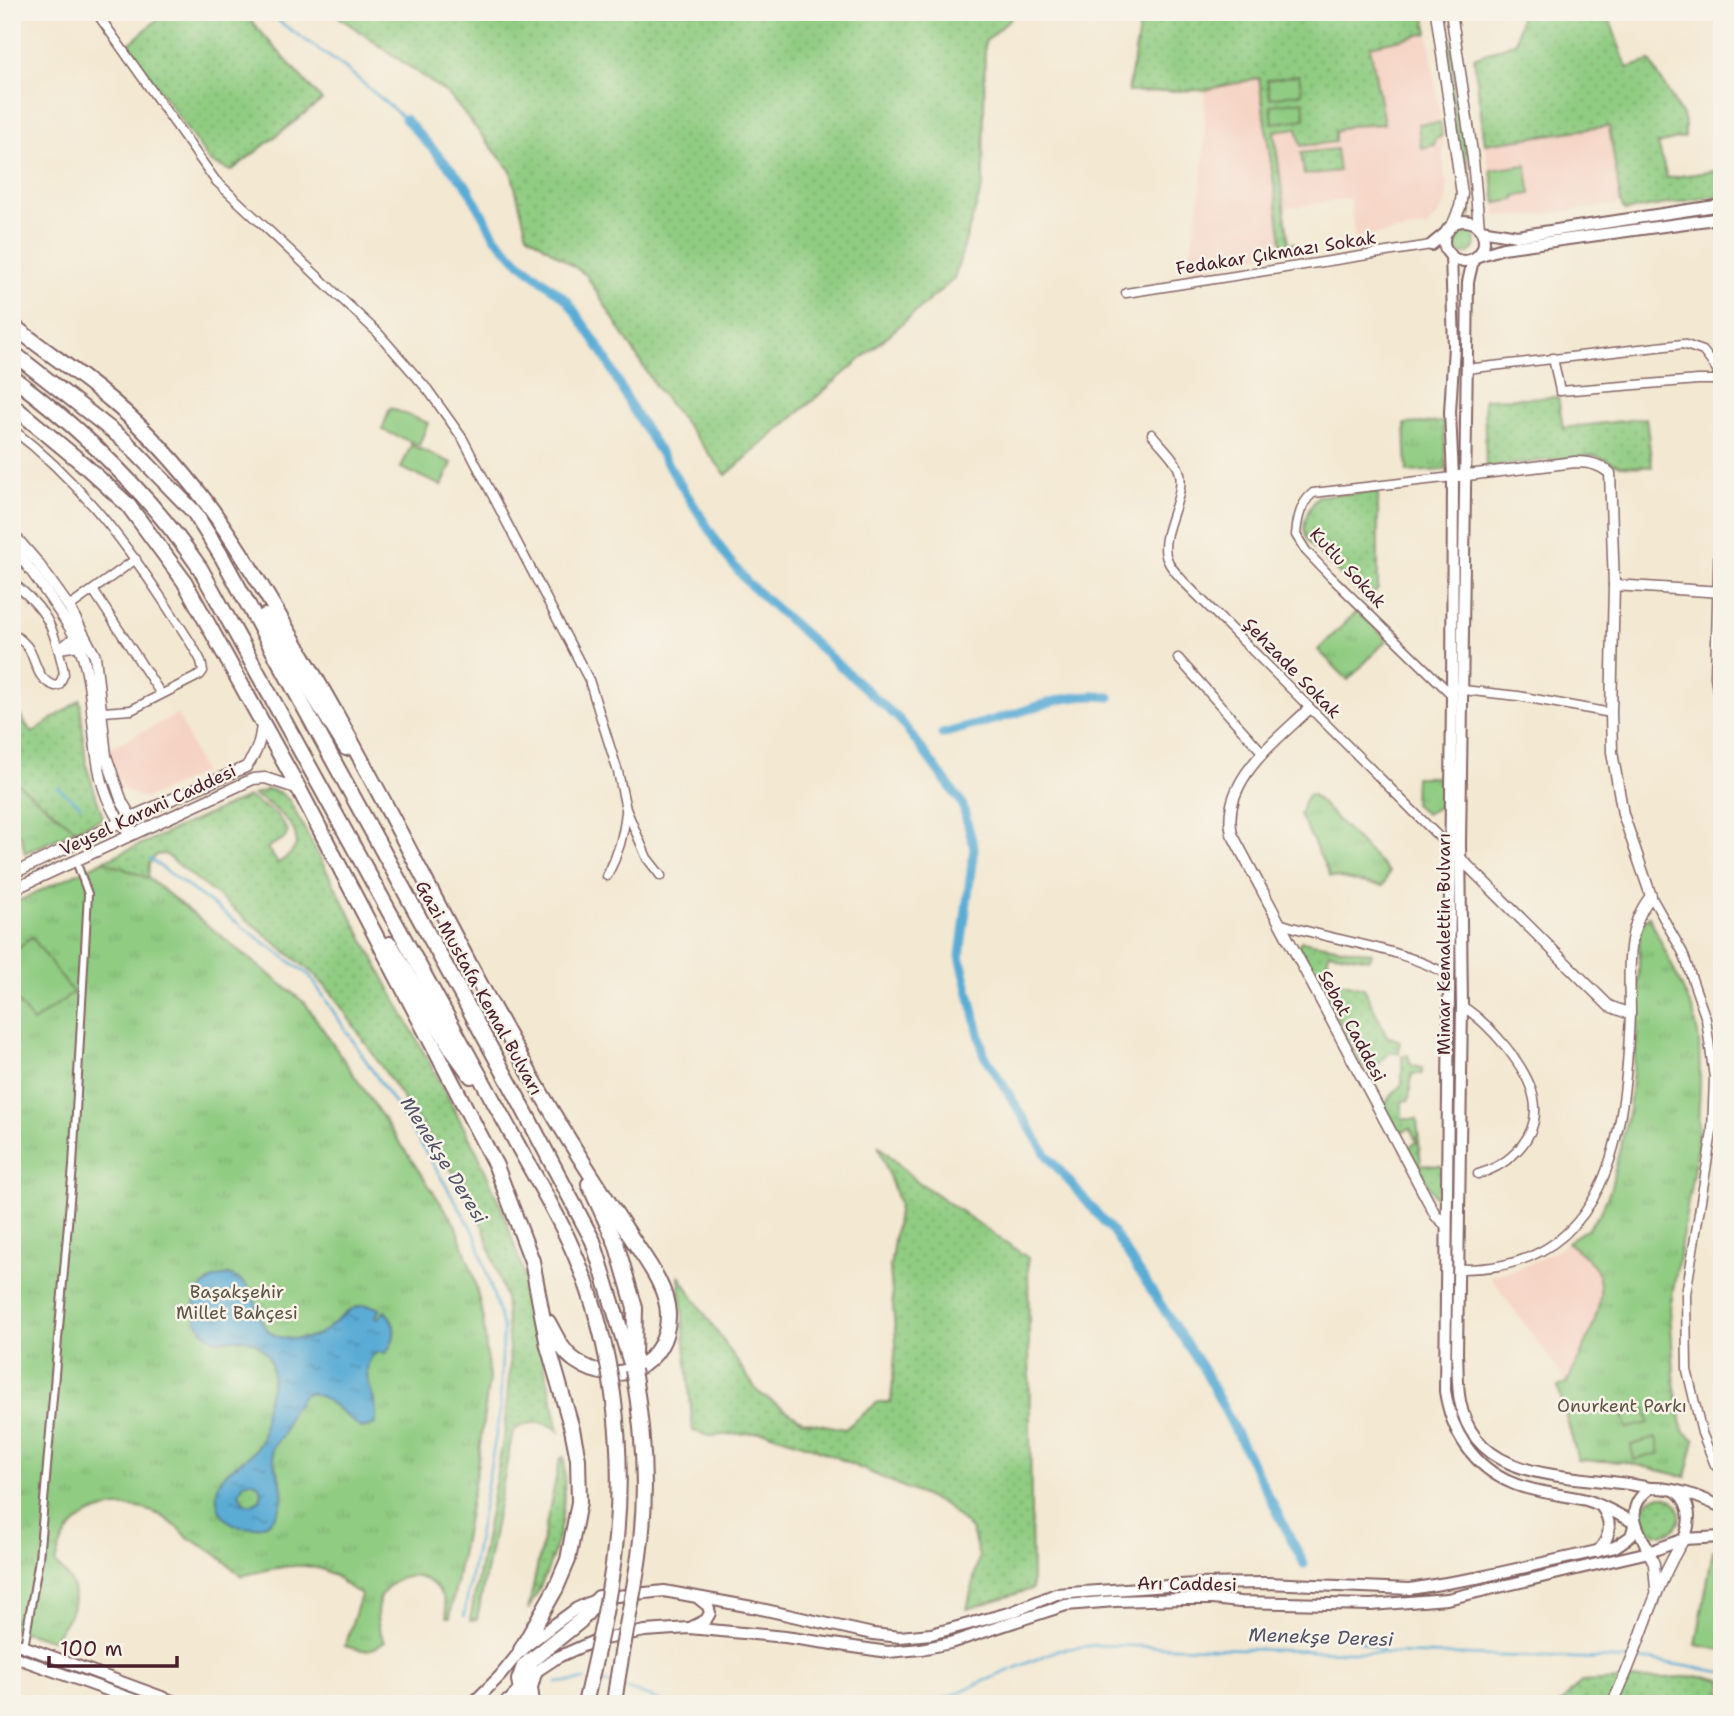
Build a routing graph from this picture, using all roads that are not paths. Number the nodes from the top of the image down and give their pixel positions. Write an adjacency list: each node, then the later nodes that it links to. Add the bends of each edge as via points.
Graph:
1 (96, 12): 46 (street, via 215,180 378,333 463,439 589,680)
2 (1436, 12): 6 (street, via 1462,194)
3 (1451, 12): 7 (street)
4 (1722, 205): 7 (main road, via 1517,236)
5 (1722, 218): 10 (main road, via 1503,248)
6 (1450, 229): 7 (main road, via 1466,222); 8 (main road); 9 (main road, via 1445,243)
7 (1480, 229): 10 (main road, via 1484,246)
8 (1431, 245): 9 (main road); 11 (street, Fedakar Çıkmazı Sokak)
9 (1449, 254): 10 (main road, via 1460,261); 22 (main road)
10 (1475, 258): 15 (main road, Mimar Kemalettin Bulvarı, via 1468,282)
11 (1126, 293)
12 (12, 325): 47 (highway, via 111,401 205,500 340,719)
13 (12, 352): 25 (highway, Gazi Mustafa Kemal Bulvarı, via 124,440 194,512)
14 (1553, 358): 15 (street); 17 (street, via 1683,344 1703,351); 17 (street, via 1560,391)
15 (1466, 369): 21 (main road, Mimar Kemalettin Bulvarı)
16 (12, 377): 65 (highway, via 110,461 176,533 200,568)
17 (1720, 380): 30 (street)
18 (12, 405): 42 (highway, via 128,505 184,582)
19 (12, 429): 26 (street, via 82,491)
20 (1152, 434): 39 (street, Şehzade Sokak, via 1180,472 1181,486 1166,545 1169,564)
21 (1465, 475): 22 (street); 28 (street, via 1575,462 1603,467 1610,473); 37 (main road, Mimar Kemalettin Bulvarı)
22 (1453, 477): 37 (main road); 37 (street, Kutlu Sokak, via 1313,493 1301,507 1296,535 1330,576)
23 (12, 533): 31 (street)
24 (12, 547): 33 (street)
25 (222, 556): 47 (highway); 71 (highway, Gazi Mustafa Kemal Bulvarı, via 593,1241)
26 (136, 559): 29 (street); 38 (street, via 203,666 200,675)
27 (12, 582): 35 (street, via 45,613)
28 (1614, 584): 30 (street); 41 (street)
29 (93, 590): 31 (street); 38 (street)
30 (1721, 592): 43 (street, via 1715,677)
31 (69, 607): 40 (street, via 95,656)
32 (12, 633): 35 (street, via 27,646 45,681 55,686 64,674)
33 (75, 636): 34 (street); 35 (street)
34 (80, 646): 35 (street); 49 (street, via 97,764)
35 (59, 649)
36 (1178, 658): 44 (street)
37 (1457, 692): 41 (street, via 1518,696); 51 (main road); 52 (main road, Mimar Kemalettin Bulvarı)
38 (161, 694): 40 (street, via 131,710)
39 (1310, 709): 44 (street); 51 (street, Şehzade Sokak)
40 (103, 712): 48 (street, via 106,756)
41 (1611, 713): 58 (street, via 1612,752 1623,814)
42 (263, 722): 45 (highway); 48 (street, Veysel Karani Caddesi, via 260,744 246,767)
43 (1722, 723)
44 (1263, 753): 59 (street, Sebat Caddesi, via 1231,806 1230,826)
45 (299, 789): 50 (street, Veysel Karani Caddesi, via 265,778 253,779); 65 (highway, via 453,1051); 70 (highway, via 496,1166 532,1261)
46 (626, 809): 55 (street, via 619,854); 56 (street, via 647,858)
47 (391, 816): 66 (highway)
48 (131, 817): 49 (street, Veysel Karani Caddesi); 50 (street)
49 (119, 823): 50 (street); 54 (street, Veysel Karani Caddesi)
50 (131, 835): 53 (street, Veysel Karani Caddesi)
51 (1451, 849): 52 (main road); 60 (main road)
52 (1461, 859): 61 (main road, Mimar Kemalettin Bulvarı); 63 (street, via 1609,1006)
53 (76, 861): 57 (street, Veysel Karani Caddesi); 87 (street, via 88,894 73,1166 39,1560)
54 (12, 874)
55 (607, 876)
56 (661, 876)
57 (12, 890)
58 (1651, 896): 63 (street, via 1635,926 1629,964); 64 (street, via 1683,953 1706,1019)
59 (1279, 923): 60 (street, via 1369,946); 68 (street, Sebat Caddesi, via 1436,1216)
60 (1450, 976): 61 (main road); 68 (main road)
61 (1462, 983): 62 (main road, Mimar Kemalettin Bulvarı)
62 (1462, 1006): 67 (street, via 1490,1027 1524,1074 1535,1102 1534,1122 1516,1154); 69 (main road, Mimar Kemalettin Bulvarı)
63 (1630, 1014): 69 (street, via 1618,1125 1595,1199 1573,1229 1531,1256)
64 (1718, 1091): 72 (street, via 1686,1294 1687,1370 1702,1433)
65 (510, 1131): 98 (highway, bridge, via 568,1240 594,1308 617,1417 614,1558)
66 (568, 1138): 71 (highway, via 616,1243 635,1308); 71 (highway, via 668,1303 661,1346)
67 (1478, 1174)
68 (1446, 1224): 75 (main road, via 1444,1370 1448,1411 1458,1434 1480,1463 1512,1483)
69 (1459, 1269): 73 (main road, Mimar Kemalettin Bulvarı, via 1460,1402 1472,1434 1516,1467 1539,1474)
70 (542, 1312): 71 (highway, via 565,1353 577,1362 603,1374); 88 (highway, via 578,1459 579,1502 568,1560)
71 (634, 1370): 99 (highway, Gazi Mustafa Kemal Bulvarı, bridge, via 645,1473 643,1514)
72 (1722, 1472)
73 (1650, 1488): 74 (main road); 77 (main road, via 1636,1503)
74 (1675, 1491): 76 (main road); 79 (main road, via 1689,1512)
75 (1601, 1506): 77 (main road); 80 (main road, via 1610,1527)
76 (1722, 1507)
77 (1635, 1523): 80 (main road, Arı Caddesi, via 1624,1542); 81 (main road)
78 (1722, 1537): 79 (main road)
79 (1684, 1539): 81 (main road, Arı Caddesi); 84 (street)
80 (1597, 1552): 82 (main road, Arı Caddesi, via 1410,1589 1195,1584 1056,1594 965,1625 900,1637)
81 (1649, 1552): 84 (street, via 1657,1581); 85 (main road, Arı Caddesi, via 1410,1604 1212,1599 1066,1605 950,1643 888,1652)
82 (695, 1597): 83 (main road, Arı Caddesi, via 664,1591); 85 (main road, via 710,1613)
83 (599, 1598): 88 (main road, via 566,1616); 91 (highway, via 580,1621 524,1666)
84 (1656, 1598): 100 (street)
85 (689, 1628): 90 (main road, Arı Caddesi, via 594,1641)
86 (12, 1642): 87 (main road)
87 (24, 1647): 93 (main road)
88 (522, 1650): 94 (main road)
89 (12, 1656): 92 (main road)
90 (534, 1672): 91 (main road, Arı Caddesi); 97 (highway, via 530,1687)
91 (520, 1688): 95 (main road, Arı Caddesi); 96 (highway)
92 (146, 1704)
93 (181, 1704)
94 (472, 1704)
95 (507, 1704)
96 (524, 1704)
97 (533, 1704)
98 (585, 1704)
99 (614, 1704)
100 (1612, 1704)

